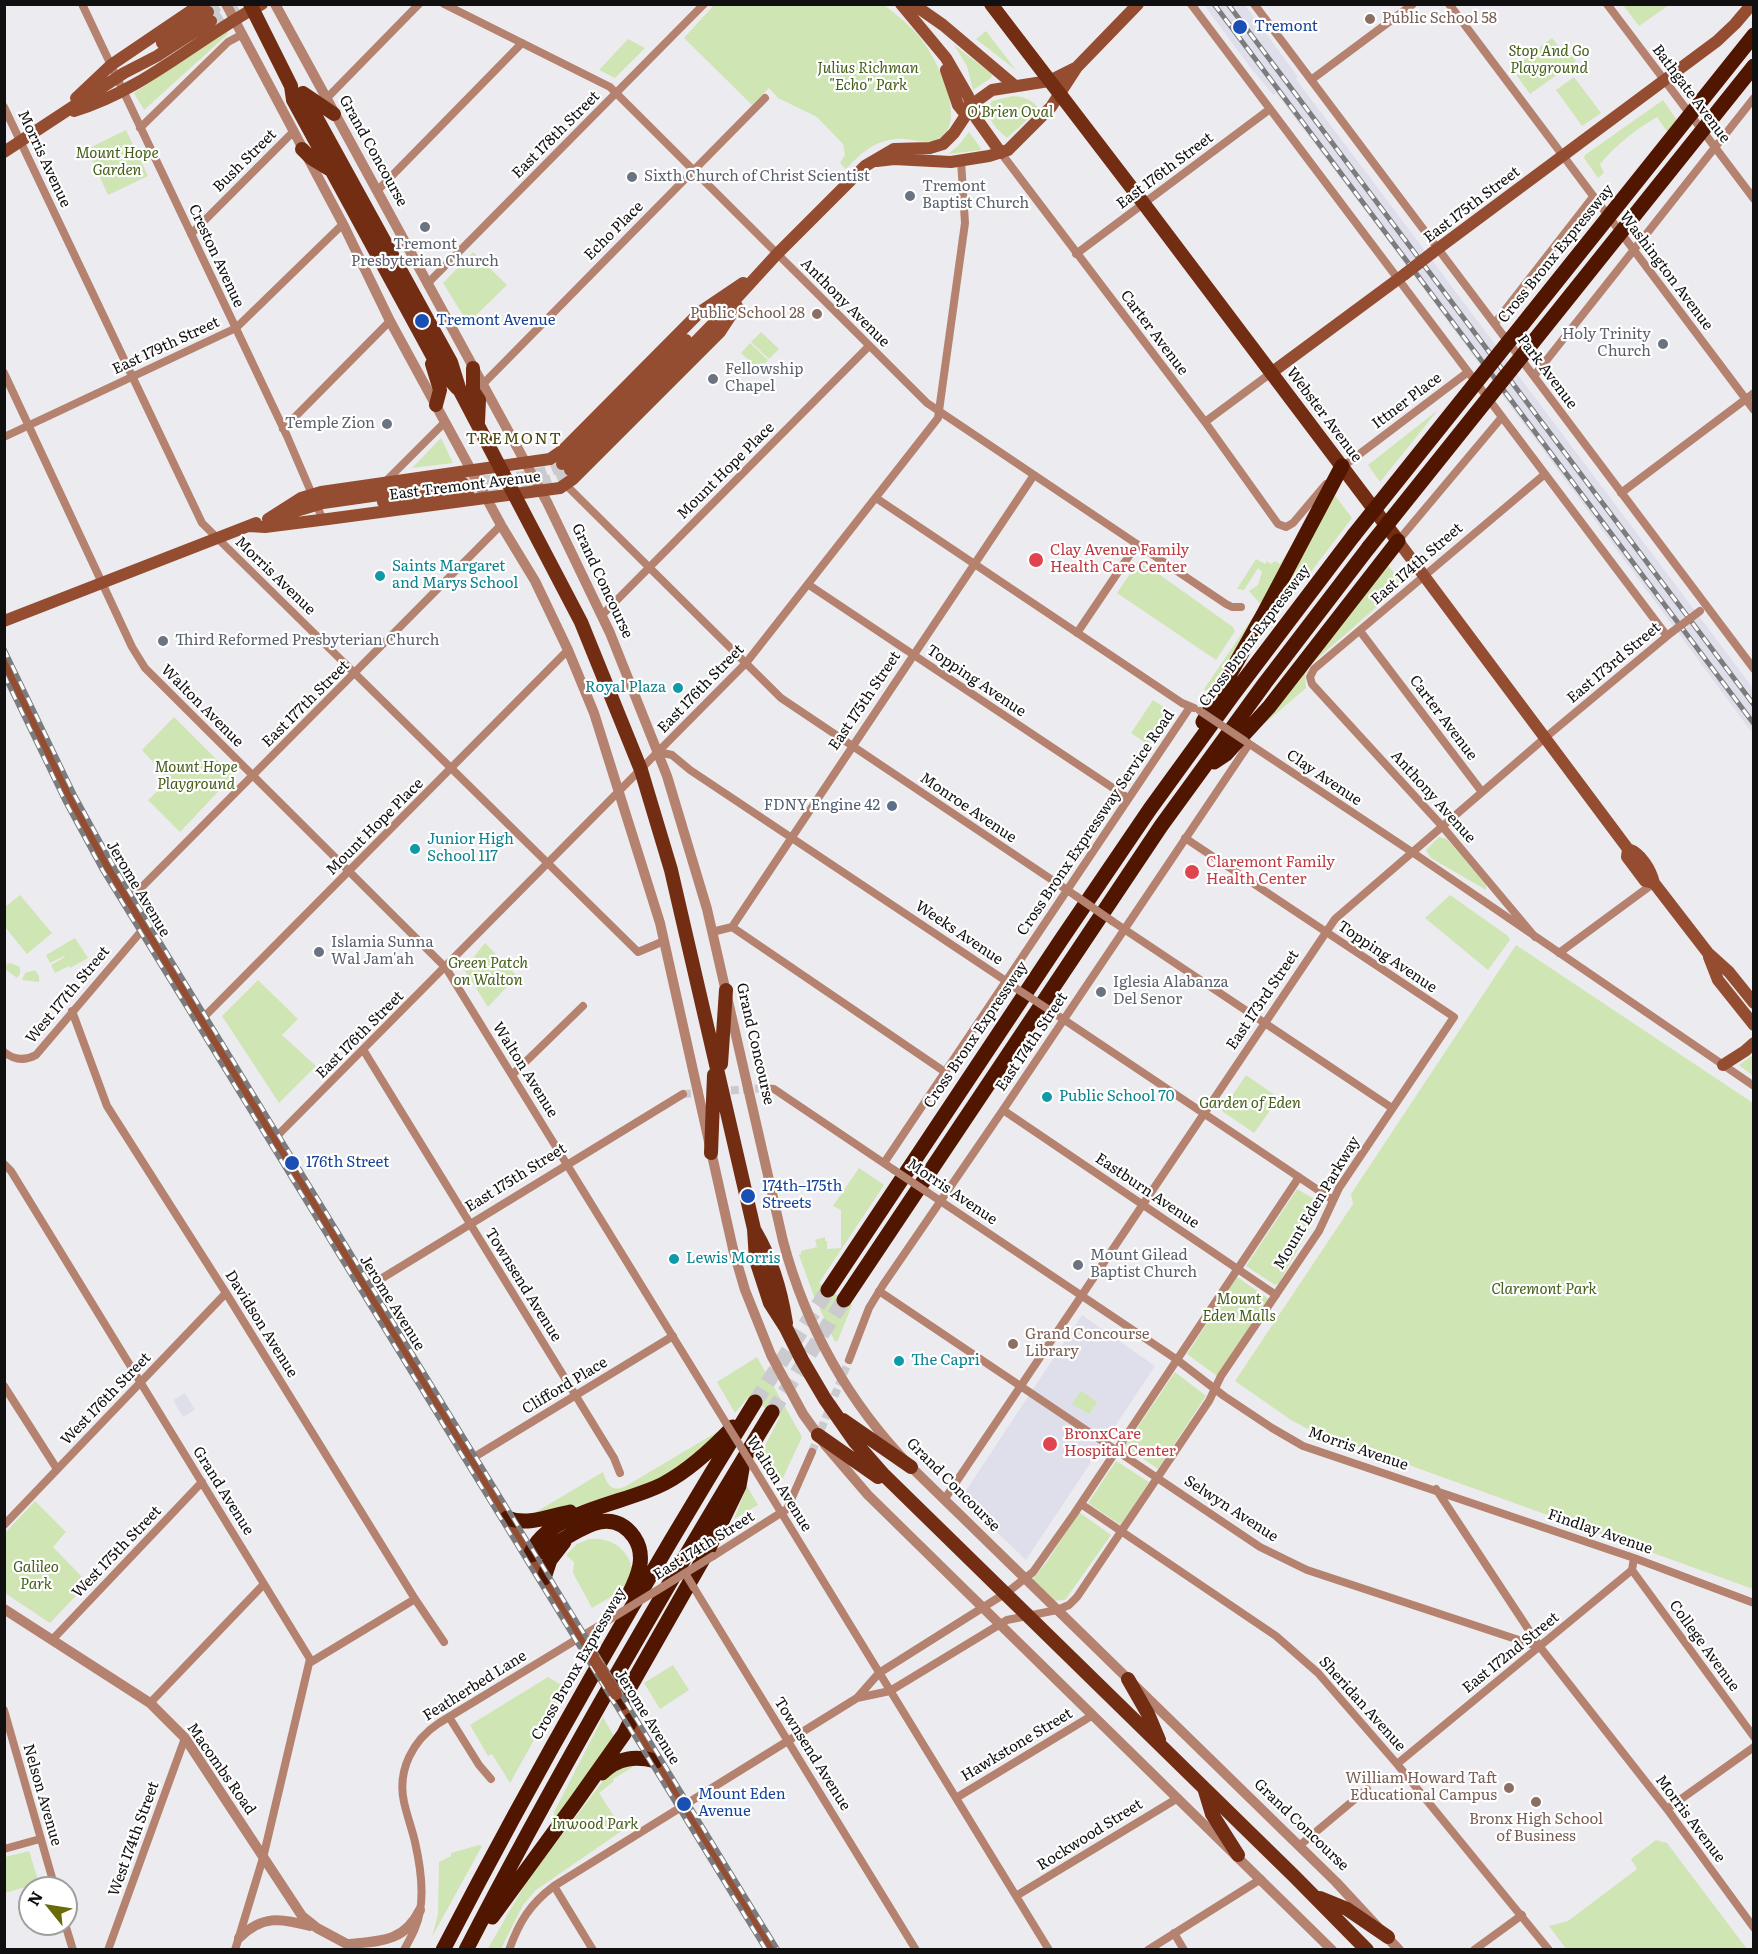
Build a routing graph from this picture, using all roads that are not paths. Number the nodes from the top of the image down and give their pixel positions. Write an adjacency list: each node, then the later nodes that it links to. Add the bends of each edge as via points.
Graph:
1 (82, 4): 23 (street, Creston Avenue)
2 (226, 4): 19 (street)
3 (275, 4): 37 (street, Grand Concourse)
4 (418, 4): 37 (street)
5 (444, 4): 22 (street, Anthony Avenue)
6 (704, 4): 33 (street, East 178th Street)
7 (901, 4): 40 (main road, via 946,58 968,96)
8 (913, 4): 30 (main road)
9 (991, 4): 28 (main road, Webster Avenue)
10 (1138, 4): 25 (main road, East Tremont Avenue)
11 (1191, 4): 39 (street)
12 (1254, 4): 27 (street, Park Avenue)
13 (1413, 4): 27 (street)
14 (1449, 4): 50 (street, Washington Avenue)
15 (1607, 4): 29 (street, Bathgate Avenue)
16 (1752, 4): 29 (main road, East 175th Street, via 1724,36)
17 (255, 6): 19 (main road); 31 (main road)
18 (207, 12): 23 (main road); 26 (main road, via 157,56)
19 (234, 20): 20 (street); 32 (main road)
20 (241, 35): 43 (street, via 228,42); 44 (street)
21 (1754, 35): 143 (highway, Cross Bronx Expressway, bridge, via 1354,535)
22 (522, 43): 33 (street, Anthony Avenue); 55 (street)
23 (111, 65): 26 (street, Creston Avenue); 42 (main road)
24 (1754, 66): 141 (highway, bridge, via 1369,547)
25 (1077, 67): 28 (main road, East Tremont Avenue); 34 (main road, East Tremont Avenue)
26 (117, 78): 32 (street, Creston Avenue); 42 (main road)
27 (1311, 80): 61 (street, Park Avenue)
28 (1049, 81): 30 (main road, East Tremont Avenue); 34 (main road, Webster Avenue)
29 (1665, 81): 46 (street, Bathgate Avenue); 50 (main road, East 175th Street)
30 (1014, 85): 40 (main road, East Tremont Avenue, via 987,92)
31 (297, 89): 41 (main road); 53 (main road, via 293,100); 80 (main road, via 451,362)
32 (123, 91): 42 (main road); 43 (street, Creston Avenue)
33 (617, 94): 54 (street, Anthony Avenue); 66 (street, East 178th Street)
34 (1060, 94): 49 (main road, East Tremont Avenue, via 1011,148); 58 (main road, Webster Avenue)
35 (765, 98): 54 (street, Echo Place)
36 (1754, 98): 46 (street)
37 (326, 99): 41 (street, Grand Concourse)
38 (4, 106): 45 (street, Morris Avenue)
39 (1270, 109): 58 (street, East 176th Street); 65 (street)
40 (969, 111): 49 (main road); 52 (main road, East Tremont Avenue, via 943,144 894,149)
41 (334, 114): 55 (street, Grand Concourse)
42 (58, 116): 45 (main road)
43 (140, 128): 60 (street, Creston Avenue)
44 (293, 132): 47 (street); 60 (street, Bush Street)
45 (21, 142): 48 (main road); 78 (street, Morris Avenue)
46 (1715, 148): 57 (street, Bathgate Avenue); 62 (street)
47 (302, 149): 53 (main road); 59 (street)
48 (4, 152)
49 (1001, 153): 51 (main road, East Tremont Avenue); 63 (street, Carter Avenue)
50 (1563, 157): 56 (street, Washington Avenue); 61 (main road, East 175th Street)
51 (961, 160): 52 (main road, East Tremont Avenue); 85 (street, East 176th Street, via 965,223)
52 (872, 161): 64 (main road, East Tremont Avenue)
53 (331, 170): 72 (main road)
54 (694, 170): 64 (street, Anthony Avenue); 79 (street, Echo Place)
55 (377, 191): 66 (street, Grand Concourse)
56 (1593, 197): 62 (street, Washington Avenue); 69 (street)
57 (1754, 199)
58 (1144, 204): 63 (street, East 176th Street); 76 (main road, Webster Avenue)
59 (343, 224): 68 (street); 70 (street, East 179th Street)
60 (191, 234): 70 (street, Creston Avenue)
61 (1435, 251): 65 (main road, East 175th Street, bridge); 69 (street, Park Avenue)
62 (1633, 251): 77 (street); 82 (street, Washington Avenue)
63 (1076, 254): 88 (street, Carter Avenue)
64 (773, 257): 67 (main road, East Tremont Avenue); 71 (street, Anthony Avenue)
65 (1402, 276): 74 (street); 76 (main road, East 175th Street)
66 (427, 284): 73 (street, Grand Concourse)
67 (743, 288): 93 (main road, East Tremont Avenue, via 700,312 559,454); 96 (main road, East Tremont Avenue); 101 (main road, East Tremont Avenue, via 720,332)
68 (390, 321): 83 (street); 91 (street)
69 (1494, 323): 77 (street, Park Avenue)
70 (236, 328): 78 (street, East 179th Street); 91 (street, Creston Avenue)
71 (869, 346): 85 (street, Anthony Avenue); 116 (street, Mount Hope Place)
72 (428, 348): 80 (main road); 83 (main road, via 440,390)
73 (473, 369): 79 (street, Grand Concourse); 89 (main road, via 473,391 479,400)
74 (1468, 372): 86 (street); 94 (street, Ittner Place)
75 (4, 373): 90 (street, Walton Avenue)
76 (1271, 373): 88 (street, East 175th Street); 94 (main road, Webster Avenue)
77 (1534, 376): 104 (street, Park Avenue)
78 (132, 377): 90 (street, East 179th Street); 112 (street, Morris Avenue, via 202,523)
79 (482, 384): 93 (street, Grand Concourse)
80 (460, 392): 89 (main road)
81 (1754, 393): 82 (street)
82 (1745, 399): 84 (street, Washington Avenue); 104 (street)
83 (436, 405): 87 (street)
84 (1754, 410)
85 (939, 411): 99 (street, Anthony Avenue); 106 (street, East 176th Street, via 938,418)
86 (1502, 417): 98 (street); 113 (street)
87 (445, 422): 97 (street); 100 (street)
88 (1205, 422): 111 (street, Carter Avenue, via 1275,520)
89 (478, 424): 95 (main road)
90 (29, 425): 92 (street, East 179th Street); 118 (street, Walton Avenue)
91 (283, 429): 108 (street, Creston Avenue)
92 (4, 437)
93 (525, 464): 95 (main road, East Tremont Avenue); 103 (street, Grand Concourse)
94 (1342, 466): 111 (street, Ittner Place); 113 (main road, Webster Avenue); 143 (highway)
95 (500, 467): 97 (main road, East Tremont Avenue); 105 (main road)
96 (566, 467)
97 (473, 471): 100 (main road, East Tremont Avenue); 107 (street)
98 (1545, 474): 117 (street, East 174th Street); 126 (street)
99 (1034, 475): 114 (street, Anthony Avenue); 115 (street, East 175th Street)
100 (384, 483): 108 (main road, East Tremont Avenue)
101 (566, 485): 103 (main road, East Tremont Avenue); 116 (street, Monroe Avenue)
102 (466, 488): 108 (main road, East Tremont Avenue)
103 (540, 492): 105 (main road, East Tremont Avenue); 122 (street, Grand Concourse)
104 (1621, 493): 121 (street, Park Avenue)
105 (515, 495): 107 (main road, East Tremont Avenue); 140 (main road, via 586,632)
106 (876, 498): 115 (street, Clay Avenue); 119 (street, East 176th Street)
107 (489, 499): 108 (main road, East Tremont Avenue); 109 (street)
108 (315, 508): 110 (main road, East Tremont Avenue); 110 (main road, East Tremont Avenue, via 266,527)
109 (501, 525): 127 (street, via 535,581); 132 (street, East 177th Street)
110 (249, 526): 112 (main road, East Tremont Avenue)
111 (1286, 527)
112 (217, 538): 118 (main road, East Tremont Avenue); 132 (street, Morris Avenue)
113 (1398, 541): 117 (main road, Webster Avenue); 141 (highway, via 1269,707 1226,754)
114 (1137, 544): 120 (street, Anthony Avenue, via 1226,604); 125 (street)
115 (975, 564): 125 (street, Clay Avenue); 128 (street, East 175th Street)
116 (649, 567): 122 (street, Mount Hope Place); 130 (street, Monroe Avenue)
117 (1424, 575): 124 (street, East 174th Street); 135 (main road, Webster Avenue)
118 (101, 582): 123 (main road, East Tremont Avenue); 142 (street, Walton Avenue, via 145,668)
119 (808, 585): 128 (street, Topping Avenue); 130 (street, East 176th Street)
120 (1241, 607)
121 (1703, 608): 126 (street, East 173rd Street, bridge); 131 (street, Park Avenue)
122 (602, 615): 138 (street, Grand Concourse)
123 (4, 621)
124 (1360, 631): 133 (street, East 174th Street, via 1314,669); 145 (street, Carter Avenue)
125 (1077, 633): 134 (street, Clay Avenue)
126 (1670, 634): 135 (street, East 173rd Street)
127 (568, 650): 139 (street, Mount Hope Place); 144 (street)
128 (914, 655): 137 (street, East 175th Street); 146 (street, Topping Avenue)
129 (4, 662): 155 (main road, Jerome Avenue, via 74,808)
130 (746, 663): 137 (street, Monroe Avenue, via 787,702); 138 (street, East 176th Street)
131 (1754, 669)
132 (356, 673): 139 (street, Morris Avenue); 142 (street, East 177th Street)
133 (1310, 677): 147 (street, Anthony Avenue, via 1312,684)
134 (1190, 707): 136 (street, Clay Avenue, bridge); 146 (street, Cross Bronx Expressway Service Road)
135 (1546, 737): 145 (street, East 173rd Street); 153 (main road, Webster Avenue, via 1628,849 1627,857 1645,881)
136 (1247, 742): 149 (street, East 174th Street); 150 (street, Clay Avenue)
137 (852, 747): 148 (street, East 175th Street); 154 (street, Monroe Avenue)
138 (658, 752): 140 (street, East 176th Street); 148 (street, Weeks Avenue, via 677,758); 159 (street, Grand Concourse)
139 (452, 769): 151 (street, Morris Avenue); 152 (street, Mount Hope Place)
140 (641, 770): 144 (street, East 176th Street); 179 (main road, via 671,870)
141 (1199, 773): 207 (highway)
142 (254, 776): 152 (street, Walton Avenue); 155 (street, East 177th Street)
143 (1167, 786): 202 (highway, Cross Bronx Expressway)
144 (620, 791): 151 (street, East 176th Street); 162 (street)
145 (1482, 792): 147 (street, East 173rd Street)
146 (1128, 798): 154 (street, Cross Bronx Expressway Service Road)
147 (1442, 826): 150 (street, East 173rd Street); 161 (street, Anthony Avenue)
148 (792, 838): 156 (street, East 175th Street); 166 (street, Weeks Avenue)
149 (1185, 838): 158 (street, East 174th Street); 160 (street, Topping Avenue)
150 (1412, 852): 160 (street, East 173rd Street, via 1340,914); 161 (street, Clay Avenue)
151 (548, 864): 162 (street, Morris Avenue, via 638,952); 165 (street, East 176th Street)
152 (350, 871): 165 (street, Walton Avenue); 173 (street, Mount Hope Place)
153 (1654, 883): 163 (street); 164 (main road, Webster Avenue)
154 (1066, 890): 158 (street, Monroe Avenue, bridge); 166 (street, Cross Bronx Expressway Service Road)
155 (128, 901): 157 (main road, Jerome Avenue)
156 (732, 927): 159 (street); 181 (street)
157 (144, 928): 170 (street, West 177th Street); 173 (main road, Jerome Avenue)
158 (1125, 929): 172 (street, East 174th Street); 174 (street, Monroe Avenue)
159 (712, 932): 167 (street, Grand Concourse)
160 (1325, 932): 171 (street, Topping Avenue); 174 (street, East 173rd Street)
161 (1535, 937): 163 (street, Clay Avenue)
162 (664, 941): 191 (street)
163 (1559, 953): 180 (street, Clay Avenue)
164 (1708, 953): 168 (main road, Webster Avenue, via 1730,972); 175 (main road, Webster Avenue, via 1718,980)
165 (446, 968): 177 (street, East 176th Street); 182 (street, Walton Avenue)
166 (1006, 981): 172 (street, Weeks Avenue, bridge); 181 (street, Cross Bronx Expressway Service Road)
167 (726, 990): 183 (main road); 223 (street, Grand Concourse, via 783,1241 799,1294 845,1384 872,1424)
168 (1754, 1003)
169 (583, 1006): 182 (street)
170 (72, 1011): 178 (street, West 177th Street, via 36,1055 20,1059); 204 (street, Davidson Avenue, via 107,1106)
171 (1454, 1017): 187 (street, Mount Eden Parkway)
172 (1064, 1020): 188 (street, East 174th Street); 189 (street, Weeks Avenue)
173 (200, 1021): 190 (main road, Jerome Avenue)
174 (1265, 1023): 187 (street, Monroe Avenue); 189 (street, East 173rd Street)
175 (1754, 1026)
176 (1754, 1043): 180 (main road)
177 (364, 1051): 190 (street, East 176th Street); 199 (street, Townsend Avenue)
178 (4, 1052)
179 (715, 1055): 183 (main road); 191 (main road)
180 (1723, 1065): 184 (street, Clay Avenue)
181 (945, 1072): 192 (street, Cross Bronx Expressway Service Road)
182 (512, 1075): 194 (street, Walton Avenue)
183 (720, 1081): 217 (main road, via 754,1229 754,1251 762,1284)
184 (1754, 1086)
185 (764, 1088): 192 (street, Morris Avenue, via 776,1091)
186 (683, 1094): 194 (street, East 175th Street)
187 (1392, 1108): 196 (street, Mount Eden Parkway)
188 (1003, 1110): 197 (street, East 174th Street); 198 (street, Eastburn Avenue)
189 (1204, 1114): 195 (street, Weeks Avenue); 198 (street, East 173rd Street)
190 (274, 1139): 201 (main road, Jerome Avenue)
191 (711, 1153): 218 (street, via 736,1263 755,1319 786,1384)
192 (884, 1163): 197 (street, Morris Avenue, bridge)
193 (4, 1164): 211 (street, Grand Avenue)
194 (567, 1164): 199 (street, East 175th Street); 208 (street, Walton Avenue)
195 (1299, 1177): 196 (street, Weeks Avenue); 200 (street, Mount Eden Parkway)
196 (1333, 1200): 205 (street, Mount Eden Parkway, via 1319,1231)
197 (940, 1201): 203 (street, East 174th Street); 206 (street, Morris Avenue)
198 (1143, 1204): 200 (street, Eastburn Avenue); 206 (street, East 173rd Street)
199 (470, 1224): 201 (street, East 175th Street); 215 (street, Townsend Avenue)
200 (1238, 1268): 205 (street, Eastburn Avenue); 209 (street, Mount Eden Parkway)
201 (366, 1287): 221 (main road, Jerome Avenue)
202 (828, 1290)
203 (879, 1291): 210 (street, East 174th Street); 213 (street, Selwyn Avenue)
204 (226, 1293): 211 (street, West 176th Street); 246 (street, Davidson Avenue)
205 (1276, 1295): 214 (street, Mount Eden Parkway)
206 (1082, 1296): 209 (street, Morris Avenue); 213 (street, East 173rd Street)
207 (844, 1300)
208 (673, 1336): 215 (street, Clifford Place); 222 (street, Walton Avenue, bridge)
209 (1176, 1359): 214 (street, Morris Avenue); 219 (street, Mount Eden Parkway)
210 (849, 1360)
211 (141, 1383): 224 (street, West 176th Street); 227 (street, Grand Avenue)
212 (4, 1386): 224 (street)
213 (1022, 1386): 219 (street, Selwyn Avenue); 230 (street, East 173rd Street)
214 (1215, 1390): 226 (street, Mount Eden Parkway); 228 (street, Morris Avenue, via 1303,1446)
215 (575, 1395): 221 (street, Clifford Place); 225 (street, Townsend Avenue)
216 (772, 1412): 222 (highway)
217 (834, 1414): 223 (main road); 229 (main road)
218 (818, 1435): 229 (main road); 248 (street, via 868,1495)
219 (1116, 1450): 226 (street, Selwyn Avenue); 231 (street, Mount Eden Parkway)
220 (812, 1452): 233 (street, East 174th Street, via 791,1503)
221 (471, 1459): 234 (main road, Jerome Avenue)
222 (749, 1462): 233 (street, Walton Avenue); 262 (highway, via 707,1552); 307 (highway, via 682,1559 585,1729)
223 (911, 1467): 230 (street, Grand Concourse)
224 (57, 1469): 235 (street, West 176th Street)
225 (620, 1473)
226 (1158, 1478): 237 (street, Mount Eden Parkway); 256 (street, Selwyn Avenue, via 1260,1547 1307,1570)
227 (202, 1482): 244 (street, Grand Avenue); 254 (street, West 175th Street)
228 (1436, 1489): 239 (street, Findlay Avenue); 256 (street, Morris Avenue)
229 (903, 1494): 245 (main road)
230 (944, 1500): 243 (street, Grand Concourse)
231 (1081, 1504): 237 (street, Sheridan Avenue); 243 (street, Mount Eden Parkway)
232 (608, 1505): 234 (highway, via 531,1521); 238 (highway, via 556,1525 537,1542); 257 (highway, Cross Bronx Expressway, via 678,1475 720,1440 756,1402)
233 (782, 1514): 241 (street, East 174th Street, bridge); 259 (street, Walton Avenue)
234 (507, 1518): 238 (main road, Jerome Avenue)
235 (4, 1525)
236 (580, 1529): 238 (highway); 242 (highway, via 555,1552); 257 (highway, via 601,1522 615,1523 632,1534 640,1551 638,1574)
237 (1122, 1532): 250 (street, Mount Eden Parkway, via 1077,1598); 275 (street, Sheridan Avenue, via 1276,1636 1318,1673)
238 (530, 1555): 242 (main road, Jerome Avenue)
239 (1634, 1558): 240 (street); 247 (street, Findlay Avenue)
240 (1632, 1570): 256 (street, East 172nd Street); 269 (street, College Avenue)
241 (685, 1573): 253 (street, East 174th Street, bridge); 271 (street, Townsend Avenue, bridge)
242 (544, 1578): 253 (main road, Jerome Avenue)
243 (1025, 1580): 245 (street, Mount Eden Parkway); 250 (street, Grand Concourse)
244 (264, 1584): 258 (street, Grand Avenue); 264 (street)
245 (1005, 1594): 248 (street, Mount Eden Parkway); 251 (main road)
246 (414, 1599): 255 (street, Davidson Avenue); 258 (street)
247 (1754, 1603)
248 (984, 1608): 252 (street); 259 (street, Mount Eden Parkway)
249 (4, 1609): 254 (street, Macombs Road)
250 (1057, 1610): 251 (street, Mount Eden Parkway); 260 (street, Grand Concourse)
251 (1026, 1615): 252 (street); 272 (main road)
252 (1000, 1624): 261 (street); 266 (street)
253 (580, 1637): 257 (main road, Jerome Avenue); 267 (street, Featherbed Lane)
254 (52, 1640): 264 (street, Macombs Road)
255 (444, 1642)
256 (1540, 1647): 275 (street, East 172nd Street); 283 (street, Morris Avenue)
257 (596, 1655): 262 (main road, Jerome Avenue, bridge); 306 (highway, Cross Bronx Expressway)
258 (311, 1662): 288 (street)
259 (879, 1673): 261 (street, Walton Avenue); 263 (street, Mount Eden Parkway)
260 (1128, 1679): 272 (main road); 285 (street, Grand Concourse)
261 (890, 1691): 263 (street); 279 (street, Walton Avenue)
262 (618, 1698): 268 (main road, Jerome Avenue)
263 (857, 1698): 271 (street)
264 (150, 1703): 270 (street, Macombs Road)
265 (4, 1710): 284 (street, Nelson Avenue)
266 (1093, 1715): 279 (street, Hawkstone Street); 280 (street)
267 (449, 1717): 276 (street); 294 (street, Featherbed Lane, via 416,1745 402,1781 403,1801 419,1862)
268 (631, 1720): 274 (main road, Jerome Avenue); 281 (highway)
269 (1754, 1737)
270 (185, 1738): 288 (street, Macombs Road); 302 (street, West 174th Street)
271 (788, 1741): 282 (street); 311 (street, Townsend Avenue)
272 (1162, 1747): 277 (main road)
273 (1754, 1747): 283 (street)
274 (656, 1761): 281 (highway, via 632,1758 616,1762); 282 (main road, Jerome Avenue)
275 (1397, 1764): 295 (street, Sheridan Avenue)
276 (491, 1779)
277 (1204, 1789): 287 (main road, via 1212,1814); 292 (main road)
278 (1367, 1789): 285 (street)
279 (956, 1798): 293 (street, Walton Avenue)
280 (1178, 1798): 287 (street); 293 (street, Rockwood Street)
281 (576, 1802): 307 (highway)
282 (683, 1805): 291 (street); 310 (main road, Jerome Avenue)
283 (1667, 1809): 297 (street, Morris Avenue)
284 (40, 1839): 286 (street); 289 (street, Nelson Avenue)
285 (1299, 1846): 299 (street, Grand Concourse)
286 (4, 1849)
287 (1238, 1856): 290 (street)
288 (263, 1858): 296 (street, Macombs Road, via 302,1916); 300 (street)
289 (51, 1876)
290 (1261, 1879): 298 (street); 315 (street)
291 (554, 1886): 308 (street, via 525,1914); 309 (street)
292 (1313, 1895): 299 (main road, via 1347,1909); 316 (main road)
293 (1016, 1896): 312 (street, Walton Avenue)
294 (420, 1910): 301 (street, via 412,1925 397,1936); 305 (street, Featherbed Lane)
295 (1522, 1915): 318 (street); 319 (street, Sheridan Avenue)
296 (317, 1928): 300 (street, via 268,1920); 301 (street, Macombs Road)
297 (1754, 1929)
298 (1174, 1934): 313 (street); 314 (street)
299 (1388, 1937): 317 (street, Grand Concourse)
300 (239, 1938): 303 (street)
301 (348, 1944): 304 (street, Macombs Road)
302 (108, 1950)
303 (235, 1950)
304 (358, 1950)
305 (404, 1950)
306 (443, 1950)
307 (468, 1950)
308 (509, 1950)
309 (593, 1950)
310 (773, 1950)
311 (916, 1950)
312 (1049, 1950)
313 (1148, 1950)
314 (1184, 1950)
315 (1332, 1950)
316 (1367, 1950)
317 (1399, 1950)
318 (1474, 1950)
319 (1550, 1950)

